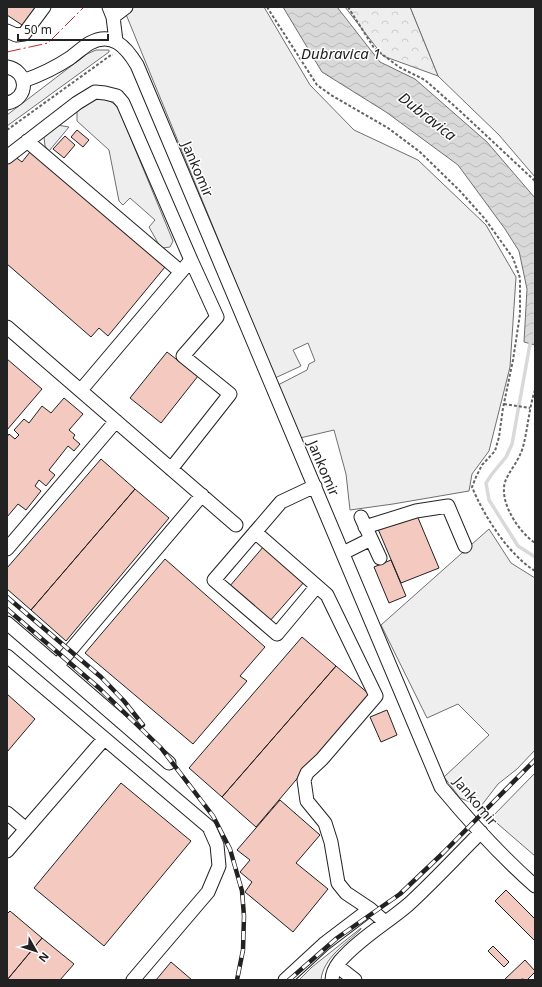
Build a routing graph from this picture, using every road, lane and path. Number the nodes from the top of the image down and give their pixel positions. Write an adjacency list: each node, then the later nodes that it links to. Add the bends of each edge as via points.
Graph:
1 (44, 7): 6 (street, via 24,34 16,35)
2 (126, 7): 5 (street)
3 (267, 7): 21 (path, via 317,85 388,128 420,152 480,213 513,258 520,278 520,314)
4 (348, 7): 15 (path, via 374,48 399,67 425,80)
5 (111, 12): 7 (street)
6 (7, 31)
7 (116, 41): 10 (street, via 95,41 39,76); 25 (street, Jankomir, via 128,51 137,64)
8 (115, 56): 12 (path, via 111,55)
9 (7, 67): 10 (street, via 18,72)
10 (23, 81): 11 (street, via 21,95)
11 (7, 103)
12 (7, 130)
13 (27, 142): 14 (street); 16 (street, via 95,92 117,96); 17 (street)
14 (7, 157)
15 (535, 181)
16 (191, 260): 17 (street); 24 (street, via 217,317 183,356 230,394)
17 (181, 272): 19 (street)
18 (7, 327): 19 (street)
19 (80, 390): 23 (street)
20 (535, 390): 22 (path)
21 (504, 404): 22 (path); 35 (path, via 495,451 482,465 472,487 487,519 525,565)
22 (531, 408): 30 (path, via 520,456 505,482 504,493 519,528)
23 (116, 421): 24 (street); 32 (street)
24 (171, 469): 26 (street)
25 (315, 486): 28 (street, via 281,502); 33 (street, Jankomir)
26 (202, 495): 27 (street); 39 (street)
27 (236, 524)
28 (255, 532): 36 (street); 36 (street, via 214,580 277,634)
29 (371, 539): 31 (street, via 363,522 448,506); 33 (street); 34 (street)
30 (535, 543)
31 (465, 546)
32 (7, 549)
33 (343, 553): 44 (street, Jankomir, via 441,787)
34 (380, 558)
35 (535, 571)
36 (317, 586): 47 (street, via 327,596 376,696 307,773 304,780 307,801 325,823 338,883 346,893)
37 (7, 623): 39 (street)
38 (7, 656): 40 (street)
39 (57, 666): 41 (street)
40 (104, 739): 43 (street); 50 (street, via 209,827 217,845 219,866 208,892)
41 (169, 763)
42 (7, 813): 43 (street)
43 (26, 829): 45 (street)
44 (481, 832): 46 (street, Jankomir, via 515,869); 48 (street, via 434,880)
45 (7, 851)
46 (535, 886)
47 (370, 909): 48 (street); 51 (street, via 324,944)
48 (385, 922): 49 (street, via 358,944)
49 (337, 966): 52 (street); 53 (street)
50 (133, 980)
51 (285, 980)
52 (332, 980)
53 (355, 980)

